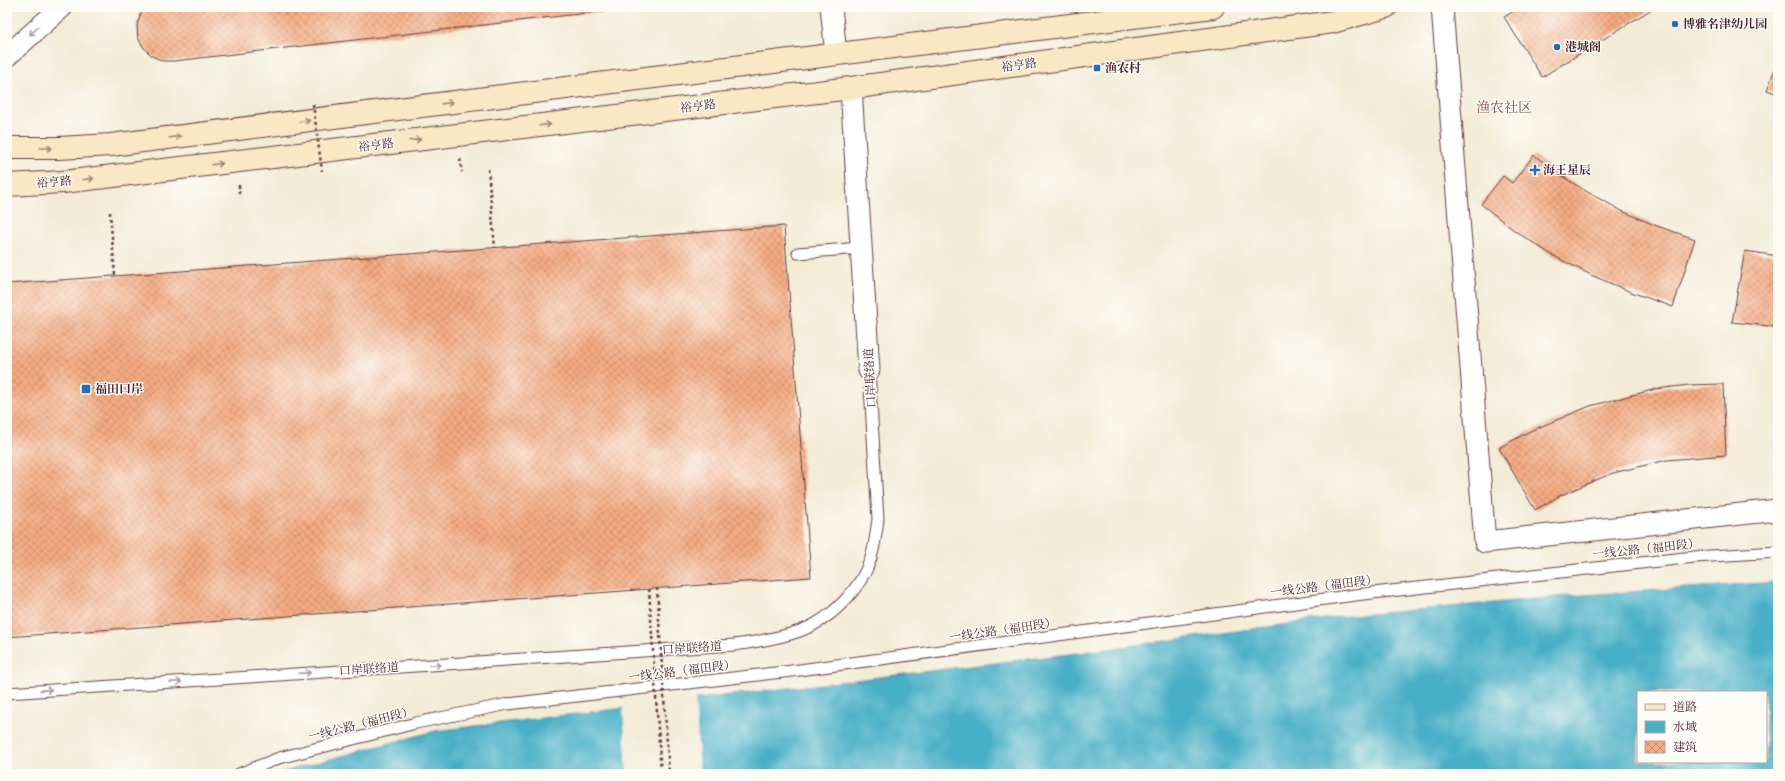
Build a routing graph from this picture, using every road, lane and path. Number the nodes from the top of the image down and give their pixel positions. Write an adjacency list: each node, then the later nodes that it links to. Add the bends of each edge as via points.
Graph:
1 (62, 7): 8 (street, one-way to 8)
2 (831, 7): 7 (street)
3 (1214, 7): 6 (street)
4 (1386, 7): 9 (street, 裕亨路, via 1333,22)
5 (1442, 7): 25 (street, via 1485,542)
6 (1126, 12): 7 (street)
7 (836, 54): 11 (street, one-way to 7, via 111,145)
8 (7, 56)
9 (851, 88): 17 (street, 裕亨路, one-way to 9, via 63,182); 21 (street, 口岸联络道)
10 (313, 104): 14 (path, bridge)
11 (7, 148)
12 (460, 154): 15 (path)
13 (488, 169): 20 (path)
14 (322, 171)
15 (462, 172)
16 (238, 182): 18 (path)
17 (7, 185)
18 (240, 197)
19 (110, 212): 23 (path)
20 (495, 248)
21 (861, 248): 22 (lane); 24 (street, 口岸联络道)
22 (798, 253)
23 (115, 276)
24 (870, 370): 29 (lane, 口岸联络道, one-way to 24, via 734,645 802,631 836,609 863,576 876,540 878,519)
25 (1778, 510)
26 (1778, 552): 30 (lane, 一线公路（福田段）, via 1694,557 1355,595 792,671 508,704 324,746 279,758)
27 (657, 588): 32 (path, bridge)
28 (649, 589): 31 (path, bridge)
29 (7, 693)
30 (239, 774)
31 (661, 774)
32 (669, 774)

